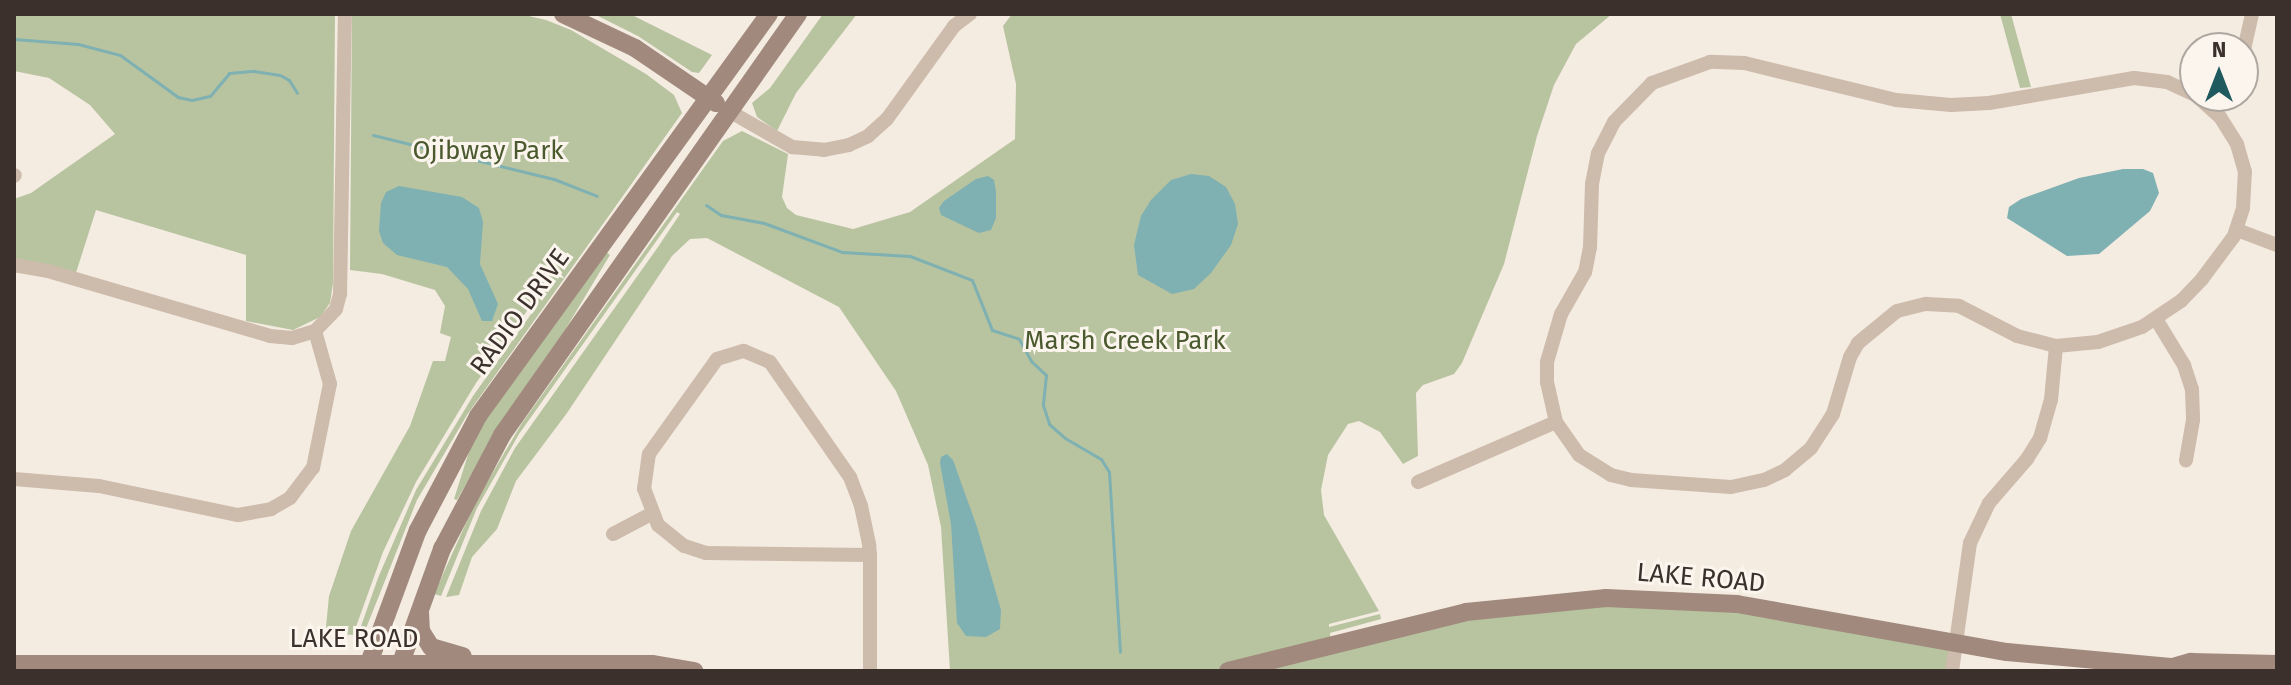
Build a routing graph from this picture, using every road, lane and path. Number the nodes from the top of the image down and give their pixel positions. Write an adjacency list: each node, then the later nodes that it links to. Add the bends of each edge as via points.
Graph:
1 (345, 14): 14 (street, via 340,294 336,309)
2 (563, 14): 7 (street, via 627,42)
3 (769, 14): 7 (street, RADIO DRIVE)
4 (798, 14): 8 (street, RADIO DRIVE)
5 (970, 14): 8 (street, via 954,26 887,119 855,143 829,150 798,149)
6 (2179, 87): 16 (street, via 2134,78 1951,105 1896,100 1786,72 1721,62 1652,83 1614,122 1598,153 1585,272 1561,314 1547,362)
7 (708, 98): 8 (street); 28 (street, RADIO DRIVE, via 478,416 418,530)
8 (729, 111): 23 (street, RADIO DRIVE, via 502,435 459,514)
9 (2215, 112): 10 (street, via 2242,160 2245,195)
10 (2237, 230): 11 (street); 13 (street, via 2196,286)
11 (2277, 245)
12 (14, 265): 14 (street, via 270,336 292,338)
13 (2156, 319): 15 (street, via 2104,341); 17 (street, via 2192,389)
14 (315, 331): 18 (street, via 330,384 313,468 290,498 271,509 238,515 99,486)
15 (2056, 346): 16 (street, via 2017,336 1959,306 1926,304 1897,311 1858,343 1833,414 1811,448 1785,470 1731,487 1611,475 1579,455); 24 (street, via 2050,405 2040,438 1989,503 1971,538)
16 (1556, 422): 19 (street)
17 (2186, 460)
18 (14, 479)
19 (1418, 482)
20 (651, 514): 21 (street); 22 (street, via 672,539 698,551); 22 (street, via 644,476 655,442 713,363 729,353 748,351 775,367 843,464 861,506)
21 (613, 534)
22 (870, 555): 32 (street)
23 (423, 597): 26 (street, via 421,631 433,649); 29 (street, RADIO DRIVE)
24 (1955, 643): 30 (street, LAKE ROAD); 33 (street, LAKE ROAD, via 1737,604 1606,598 1466,612); 34 (street)
25 (14, 664): 28 (street, LAKE ROAD)
26 (545, 664): 29 (street, LAKE ROAD); 31 (street, LAKE ROAD, via 652,664)
27 (2277, 664): 30 (street, LAKE ROAD, via 2191,662)
28 (367, 668): 29 (street, LAKE ROAD)
29 (399, 668)
30 (2178, 669)
31 (694, 671)
32 (870, 671)
33 (1228, 671)
34 (1952, 671)

